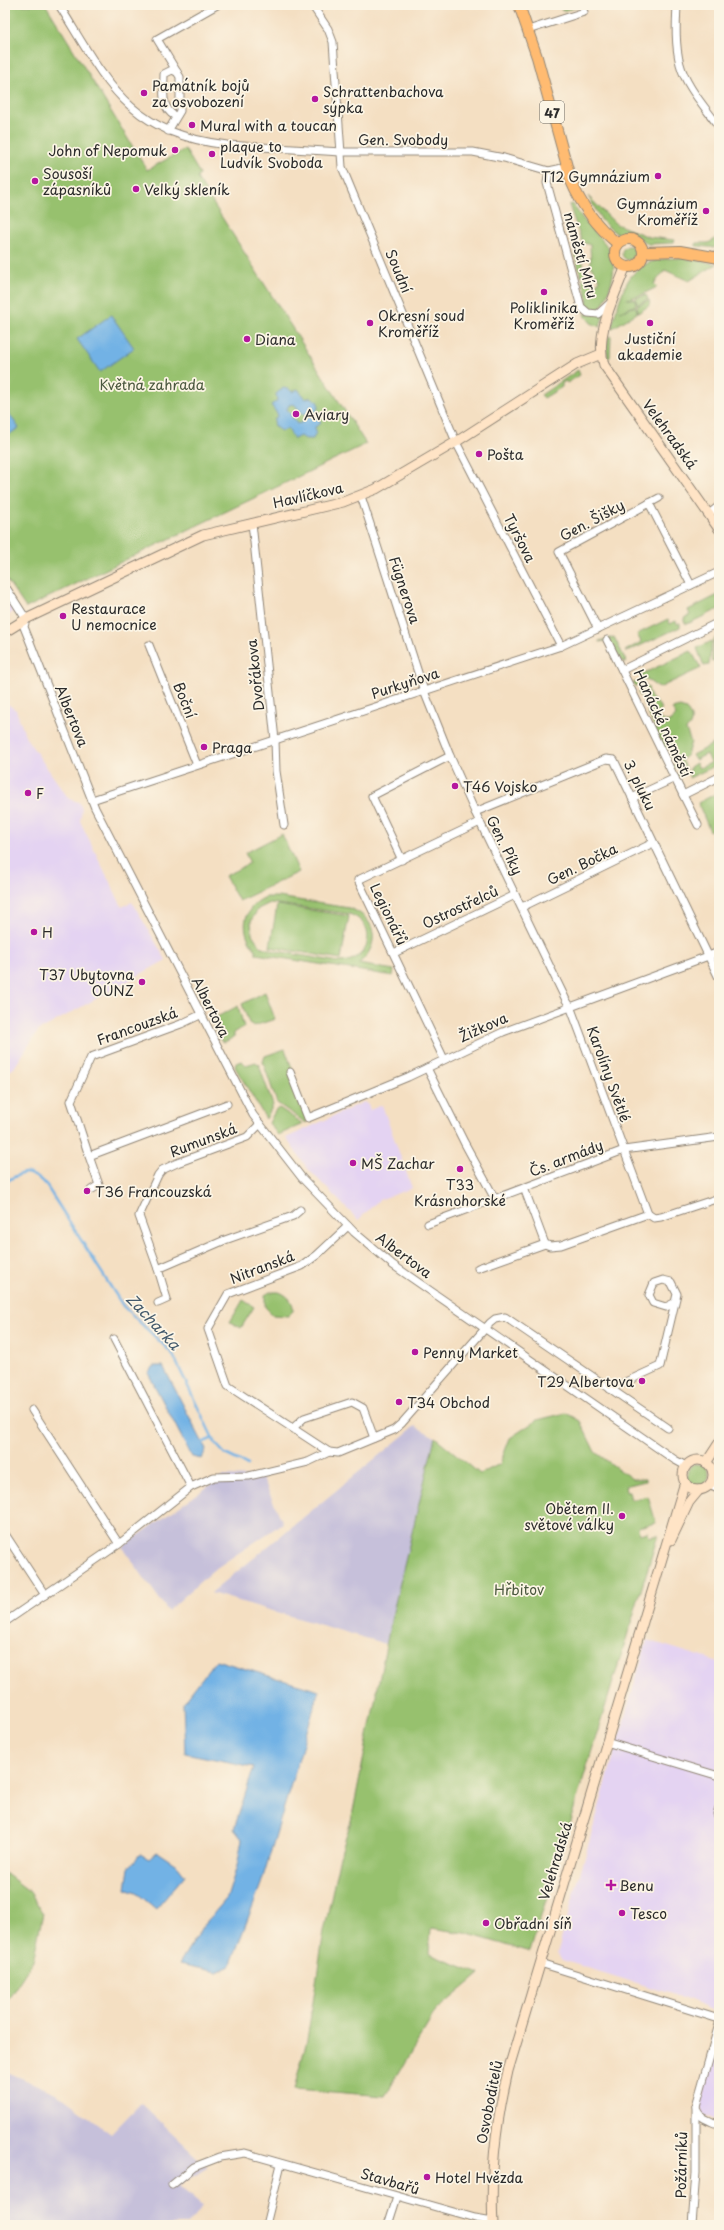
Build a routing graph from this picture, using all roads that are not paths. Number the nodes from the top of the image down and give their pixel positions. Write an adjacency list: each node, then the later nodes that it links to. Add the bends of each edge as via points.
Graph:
1 (59, 5): 11 (street, Gen. Svobody, via 107,82 122,99 143,116)
2 (217, 5): 8 (street, via 157,39)
3 (312, 5): 12 (street, Soudní, via 328,29 333,42)
4 (519, 5): 7 (main road, 47)
5 (677, 5): 10 (street, via 677,47 681,69)
6 (584, 12): 7 (street)
7 (528, 30): 13 (main road, 47)
8 (177, 72): 9 (street, via 180,77 181,106); 9 (street, via 172,70 164,74 164,105)
9 (176, 116): 11 (street)
10 (719, 127)
11 (168, 131): 12 (street, Gen. Svobody, via 208,142)
12 (341, 152): 14 (street, Gen. Svobody, via 472,152); 21 (street, Soudní, via 342,167)
13 (567, 167): 14 (street, Gen. Svobody); 15 (main road, náměstí Míru / 47, via 578,199 588,215)
14 (549, 170): 19 (street, náměstí Míru, via 547,183 581,307 588,313 598,314)
15 (618, 244): 16 (main road, via 632,239 639,243); 18 (main road, via 615,258)
16 (643, 252): 17 (main road, via 680,251); 18 (main road, via 638,265)
17 (719, 258)
18 (625, 268): 19 (main road, náměstí Míru)
19 (614, 298): 20 (main road, náměstí Míru, via 603,331)
20 (601, 354): 21 (main road, Havlíčkova, via 577,364); 26 (main road, Velehradská, via 608,373)
21 (456, 442): 22 (main road, Havlíčkova, via 386,484); 38 (street, Tyršova)
22 (360, 496): 27 (main road, Havlíčkova); 40 (street, Fügnerova)
23 (659, 498): 24 (street, Gen. Šišky)
24 (649, 503): 30 (street); 34 (street, Gen. Šišky, via 559,552)
25 (719, 506): 26 (street)
26 (709, 514): 28 (main road, Velehradská)
27 (252, 523): 32 (main road, Havlíčkova, via 202,535); 41 (street, Dvořákova)
28 (719, 529)
29 (719, 572): 30 (street, Purkyňova)
30 (691, 585): 34 (street, Purkyňova)
31 (5, 586): 32 (street)
32 (26, 619): 35 (main road, Havlíčkova); 48 (street, Albertova, via 24,627)
33 (719, 624): 39 (street, Hanácké náměstí)
34 (598, 628): 38 (street, Purkyňova)
35 (5, 632)
36 (607, 640): 39 (street)
37 (148, 645): 43 (street, Boční)
38 (561, 646): 40 (street, Purkyňova)
39 (622, 670): 45 (street, Hanácké náměstí)
40 (424, 691): 41 (street, Purkyňova); 42 (street, Gen. Píky)
41 (275, 740): 43 (street, Purkyňova); 51 (street, Dvořákova, via 276,771)
42 (450, 756): 49 (street, Gen. Píky); 54 (street, via 372,796)
43 (197, 765): 48 (street, Purkyňova)
44 (719, 777): 46 (street, Hanácké náměstí)
45 (675, 778): 46 (street, Hanácké náměstí); 47 (street)
46 (683, 795): 52 (street, Hanácké náměstí)
47 (632, 798): 49 (street, 3. pluku, via 615,762 608,758); 53 (street, 3. pluku)
48 (92, 800): 62 (street, Albertova)
49 (475, 812): 50 (street, Gen. Píky)
50 (480, 822): 54 (street, Legionářů); 55 (street, Gen. Píky)
51 (284, 825)
52 (698, 825)
53 (653, 843): 56 (street, Gen. Bočka); 59 (street, 3. pluku)
54 (402, 860): 58 (street, Legionářů, via 358,880)
55 (515, 895): 56 (street, Gen. Píky); 58 (street, Ostrostřelců)
56 (522, 907): 61 (street, Gen. Píky)
57 (719, 952): 59 (street, Žižkova)
58 (394, 953): 63 (street, Legionářů)
59 (708, 956): 60 (street, 3. pluku); 61 (street, Žižkova)
60 (719, 978)
61 (570, 1006): 63 (street, Žižkova, via 503,1032); 69 (street, Karolíny Světlé)
62 (200, 1015): 67 (street, Albertova); 70 (street, Francouzská, via 91,1057 71,1101)
63 (444, 1059): 64 (street, Žižkova)
64 (428, 1068): 65 (street, Žižkova, via 308,1118); 74 (street)
65 (290, 1072)
66 (227, 1104): 70 (street)
67 (260, 1124): 78 (street, Albertova, via 302,1178); 81 (street, Rumunská, via 247,1137 177,1163 158,1175 139,1216)
68 (719, 1137): 69 (street, Čs. armády)
69 (624, 1150): 71 (street, Čs. armády); 76 (street, Karolíny Světlé)
70 (89, 1156): 72 (street, Francouzská, via 99,1185)
71 (524, 1188): 74 (street, Čs. armády); 79 (street)
72 (91, 1190)
73 (719, 1198): 76 (street, via 661,1217 654,1218)
74 (495, 1199): 77 (street, Čs. armády)
75 (300, 1210): 81 (street, via 294,1216 225,1240)
76 (648, 1214): 79 (street, via 561,1245)
77 (428, 1224)
78 (348, 1226): 84 (street, Albertova, via 388,1261); 88 (street, Nitranská, via 302,1266 228,1294 208,1329 228,1386)
79 (545, 1244): 80 (street)
80 (478, 1268)
81 (158, 1269): 82 (street, Rumunská, via 168,1299)
82 (158, 1303)
83 (674, 1303): 86 (street, via 660,1366)
84 (484, 1329): 86 (street, via 496,1319 505,1317); 90 (street, via 402,1423 394,1430); 94 (street, Albertova)
85 (114, 1339): 97 (street)
86 (610, 1389): 89 (street)
87 (32, 1410): 101 (street)
88 (294, 1428): 90 (street, via 304,1418 352,1402 363,1408); 92 (street, Nitranská)
89 (668, 1428)
90 (374, 1438): 92 (street, via 338,1453)
91 (719, 1443): 93 (main road)
92 (329, 1452): 97 (street, via 308,1462 249,1476 214,1477)
93 (706, 1463): 94 (main road, via 694,1461); 96 (main road, via 712,1471)
94 (686, 1466): 95 (main road, Velehradská, via 683,1474)
95 (685, 1482): 99 (main road, via 691,1488); 102 (main road, Velehradská, via 671,1522)
96 (710, 1484): 98 (street); 99 (main road, Velehradská)
97 (191, 1487): 101 (street)
98 (719, 1489)
99 (699, 1490): 102 (main road, Velehradská, via 689,1502)
100 (5, 1534): 103 (street)
101 (119, 1544): 103 (street)
102 (662, 1562): 105 (main road, Velehradská)
103 (45, 1596): 104 (street)
104 (5, 1622)
105 (606, 1742): 106 (street); 107 (main road, Velehradská)
106 (719, 1776)
107 (540, 1963): 108 (main road, Velehradská); 109 (street)
108 (533, 1988): 116 (main road, Osvoboditelů, via 508,2071 499,2113 492,2179)
109 (719, 2019)
110 (719, 2024): 111 (street, Požárníků)
111 (696, 2106): 112 (street, via 701,2116); 119 (street, Požárníků, via 696,2173)
112 (719, 2125)
113 (280, 2164): 114 (street, Stavbařů, via 245,2153 220,2157 194,2167); 115 (street, Stavbařů); 117 (street)
114 (172, 2185)
115 (397, 2197): 116 (street, Stavbařů); 118 (street)
116 (493, 2223)
117 (266, 2225)
118 (388, 2225)
119 (692, 2225)

